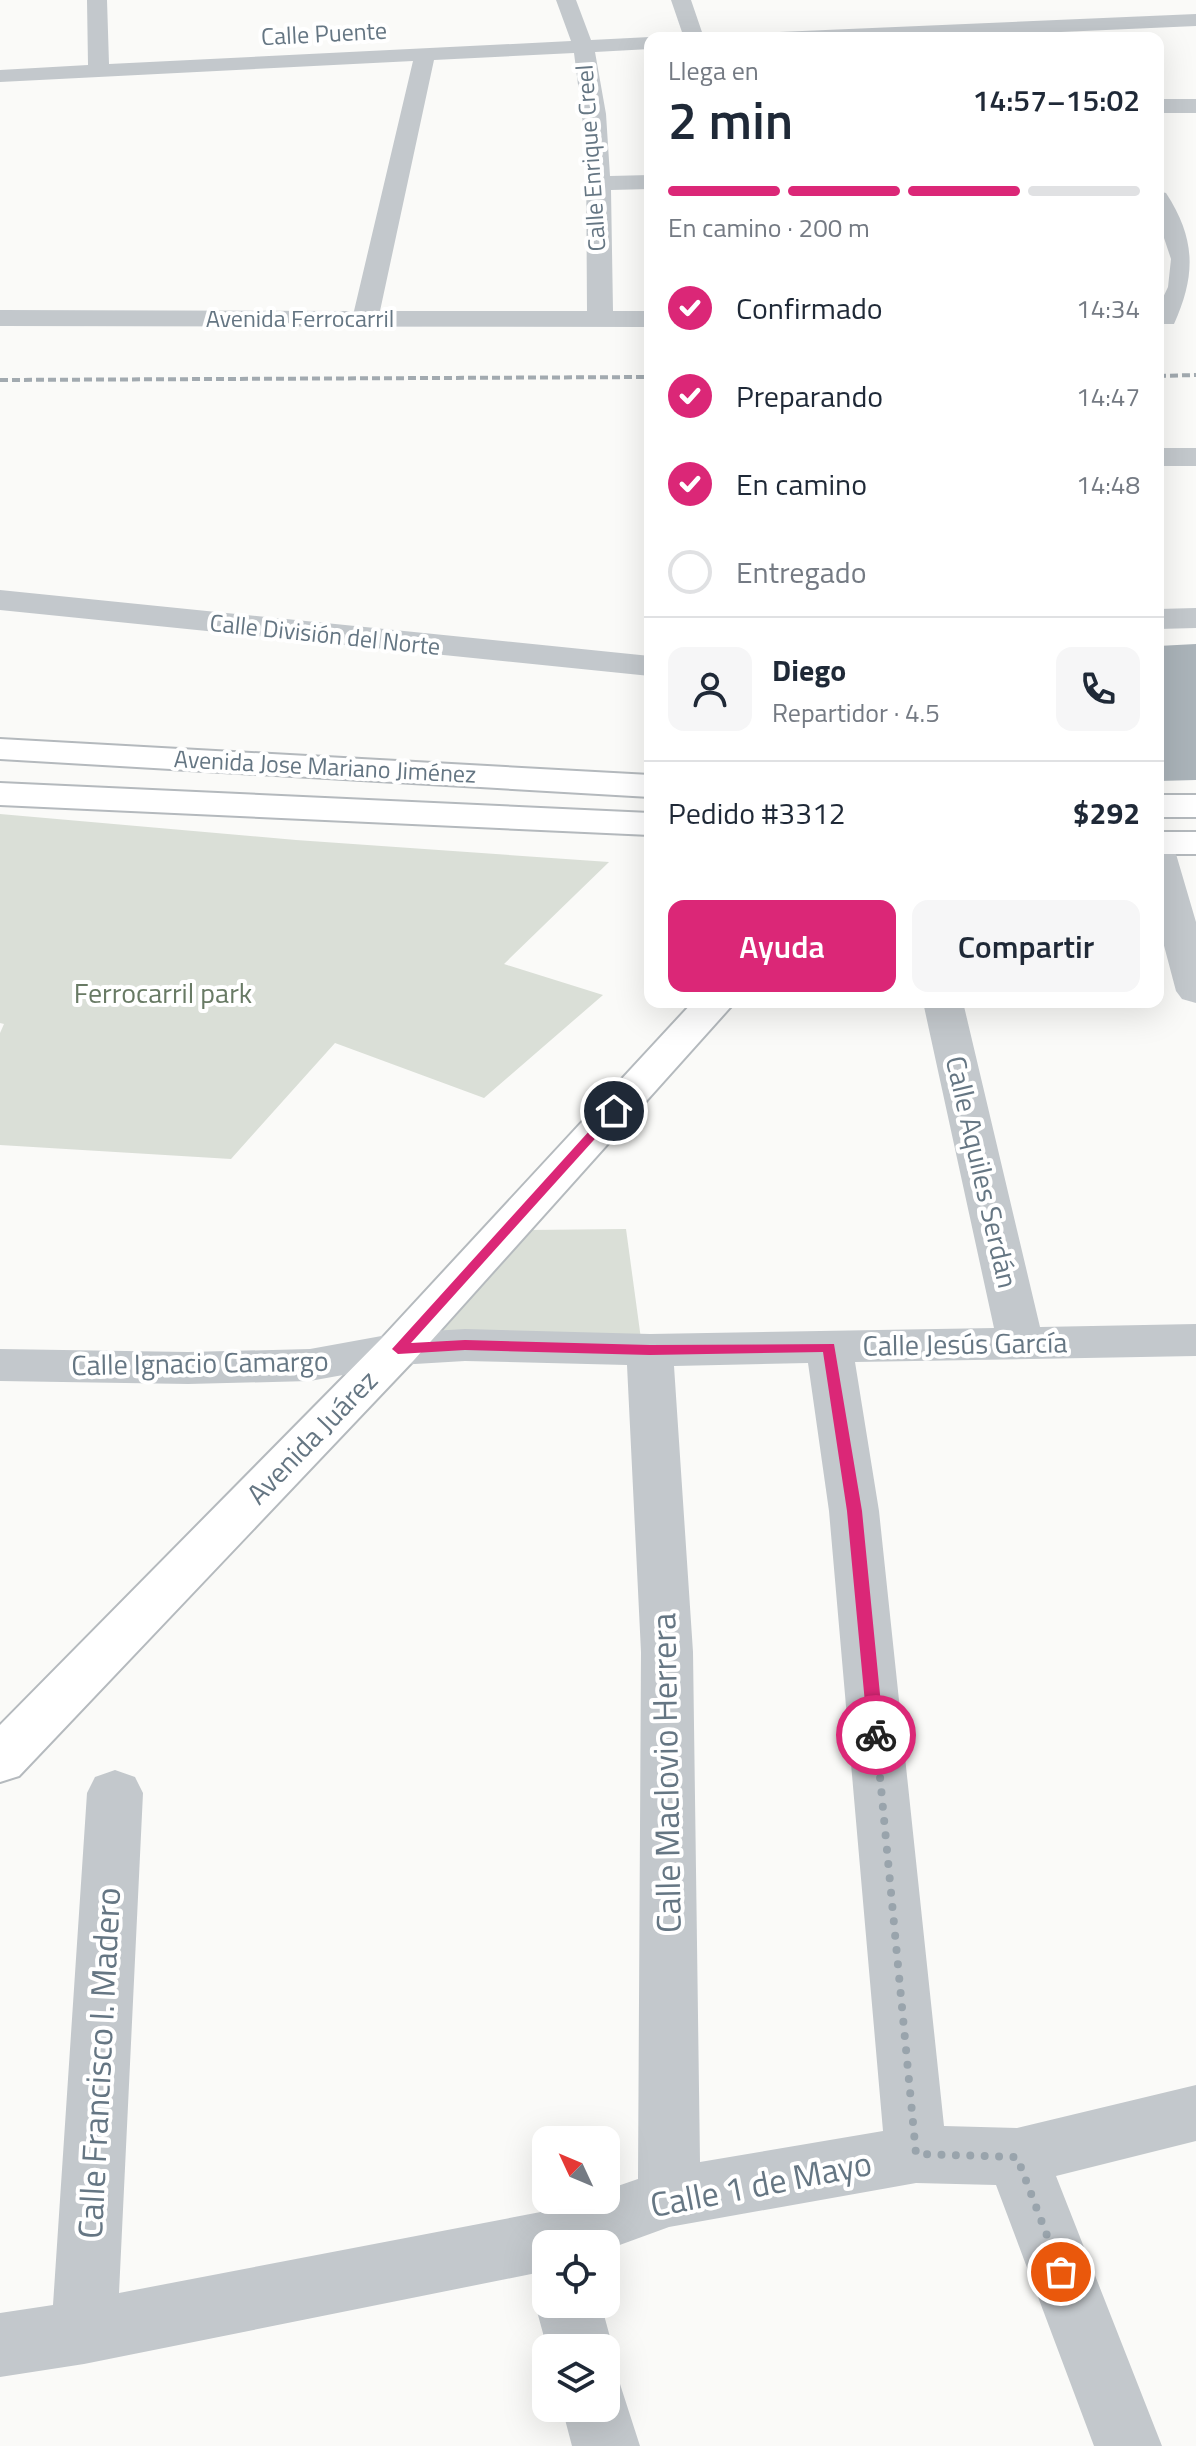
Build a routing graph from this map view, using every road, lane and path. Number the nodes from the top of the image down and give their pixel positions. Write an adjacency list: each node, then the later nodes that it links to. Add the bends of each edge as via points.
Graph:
1 (97, 0): 13 (street)
2 (566, 0): 11 (street, Calle Enrique Creel)
3 (681, 0): 7 (street)
4 (1051, 0): 9 (street)
5 (882, 11): 8 (street)
6 (1196, 20): 9 (street)
7 (692, 32)
8 (891, 32)
9 (1066, 32)
10 (644, 43): 11 (street, Calle Puente)
11 (582, 46): 12 (street, Calle Puente); 18 (street, Calle Enrique Creel)
12 (425, 55): 13 (street, Calle Puente); 27 (street)
13 (99, 72): 14 (street, Calle Puente)
14 (0, 76)
15 (1164, 106): 16 (street)
16 (1196, 106)
17 (644, 182): 18 (street)
18 (598, 183): 25 (street, Calle Enrique Creel)
19 (1164, 208): 20 (street, via 1187,248)
20 (1194, 289): 21 (street)
21 (1164, 316)
22 (0, 318): 27 (street, Avenida Ferrocarril)
23 (1164, 318): 24 (street)
24 (1196, 318)
25 (600, 319): 26 (street, Avenida Ferrocarril); 27 (street, Avenida Ferrocarril)
26 (644, 319)
27 (365, 320)
28 (1164, 457): 29 (street)
29 (1196, 457)
30 (0, 600): 33 (street, Calle División del Norte)
31 (1196, 618): 32 (street)
32 (1164, 619)
33 (644, 665)
34 (0, 749): 35 (main road, Avenida Jose Mariano Jiménez)
35 (644, 786)
36 (0, 794): 39 (main road, Avenida Jose Mariano Jiménez)
37 (1164, 806): 38 (main road)
38 (1196, 806)
39 (644, 824)
40 (1164, 843): 41 (main road)
41 (1196, 843)
42 (1164, 876): 43 (street)
43 (1196, 991)
44 (710, 1008): 49 (main road, Avenida Juárez)
45 (944, 1008): 47 (street, Calle Aquiles Serdán)
46 (1196, 1340): 47 (street, Calle Jesús García)
47 (1021, 1343): 48 (street, Calle Jesús García)
48 (829, 1348): 50 (street, Calle Jesús García); 55 (street, via 854,1511)
49 (398, 1349): 50 (street, Calle Jesús García, via 465,1345); 51 (street, Calle Ignacio Camargo, via 310,1365); 52 (main road, Avenida Juárez)
50 (650, 1350): 57 (street, Calle Maclovio Herrera, via 667,1652)
51 (0, 1365)
52 (0, 1760)
53 (115, 1793): 60 (street, Calle Francisco I. Madero)
54 (1196, 2113): 56 (street, Calle 1 de Mayo)
55 (916, 2154): 56 (street, Calle 1 de Mayo); 57 (street, Calle 1 de Mayo)
56 (1017, 2157): 64 (street)
57 (669, 2197): 58 (street, Calle 1 de Mayo)
58 (582, 2230)
59 (532, 2246): 60 (street, Calle 1 de Mayo)
60 (84, 2332): 61 (street, Calle 1 de Mayo)
61 (0, 2345)
62 (600, 2422): 63 (street)
63 (606, 2446)
64 (1128, 2446)

